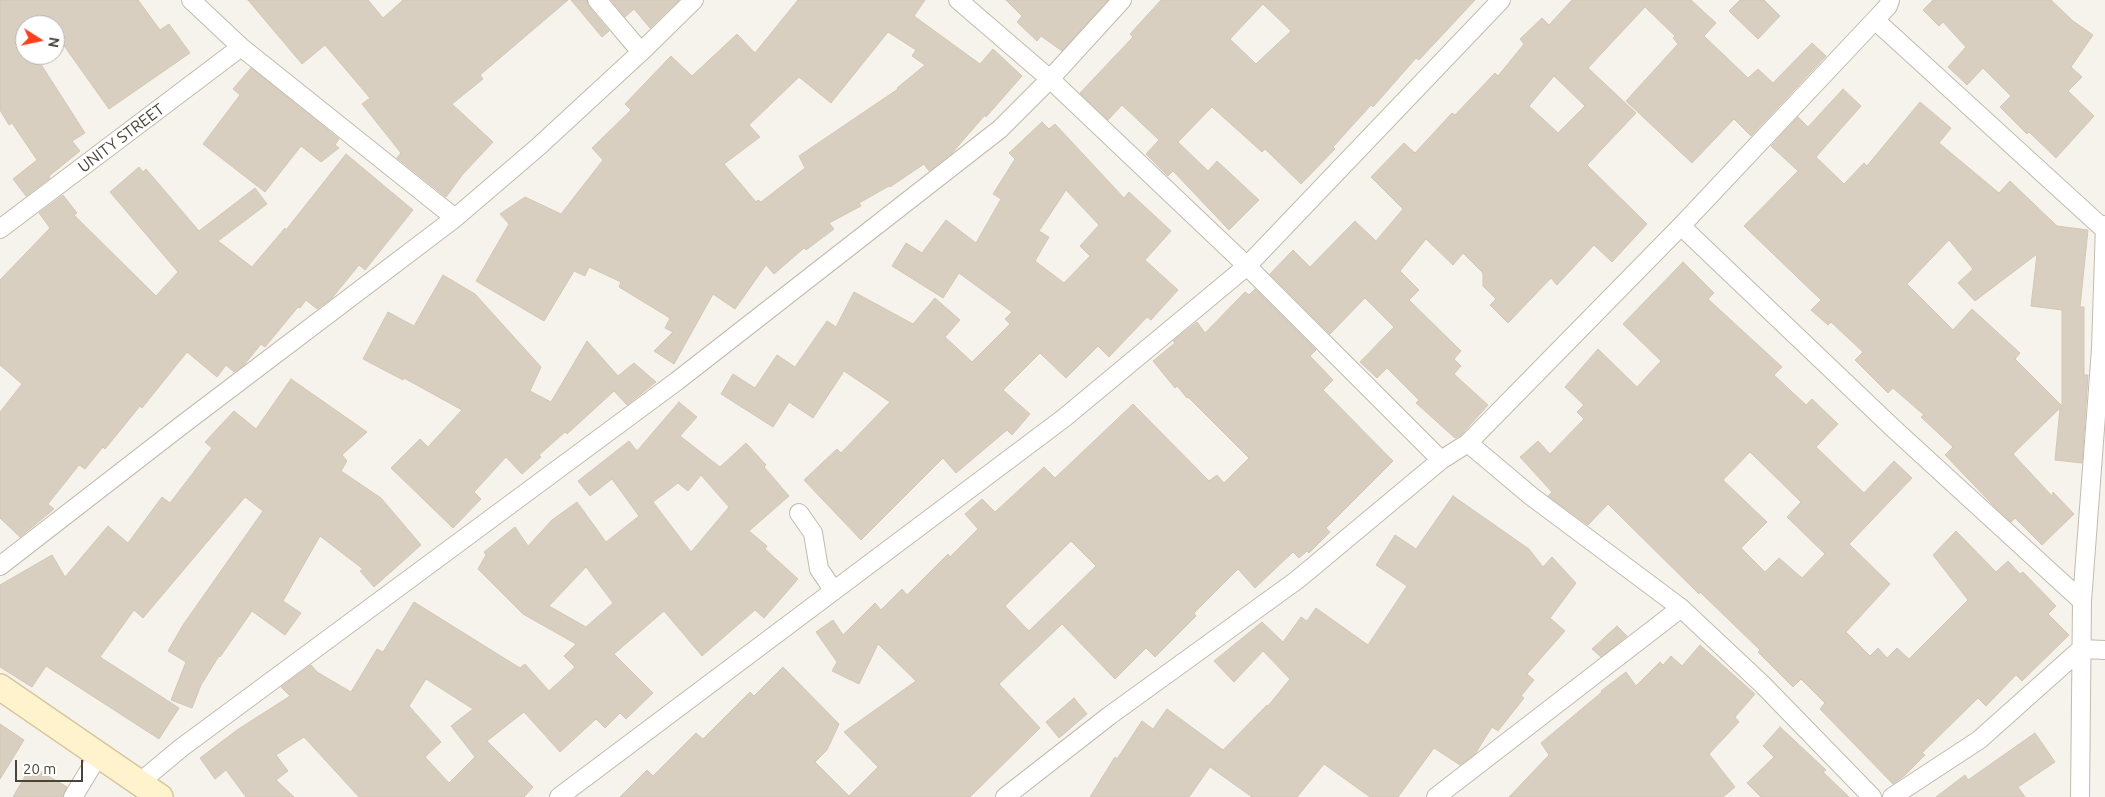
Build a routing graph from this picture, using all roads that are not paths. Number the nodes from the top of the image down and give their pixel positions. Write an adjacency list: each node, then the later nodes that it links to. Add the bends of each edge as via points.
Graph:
1 (191, 0): 9 (street)
2 (597, 0): 10 (street)
3 (694, 0): 10 (street)
4 (958, 0): 11 (street)
5 (1122, 0): 11 (street)
6 (1501, 0): 17 (street)
7 (1890, 0): 8 (street)
8 (1875, 20): 14 (street); 16 (street)
9 (241, 47): 12 (street); 15 (street, UNITY STREET)
10 (641, 52): 12 (street)
11 (1050, 79): 17 (street); 30 (street, via 1000,129 677,381 181,748)
12 (455, 218): 22 (street)
13 (2105, 225): 16 (street)
14 (1681, 226): 19 (street); 24 (street, via 1894,429)
15 (0, 229)
16 (2105, 230): 18 (street)
17 (1247, 266): 20 (street); 23 (street, via 1064,418)
18 (2103, 350): 24 (street)
19 (1468, 443): 20 (street); 25 (street, via 1531,496)
20 (1441, 460): 35 (street, via 1297,580 1109,716)
21 (798, 513): 23 (street, via 813,533 819,569)
22 (0, 566)
23 (834, 591): 34 (street)
24 (2082, 601): 26 (street)
25 (1681, 608): 36 (street); 37 (street, via 1762,684)
26 (2081, 650): 27 (street); 31 (street, via 1979,740); 38 (street)
27 (2105, 650)
28 (0, 687): 29 (street)
29 (98, 756): 30 (street); 32 (street)
30 (139, 783): 33 (street)
31 (1902, 794)
32 (73, 797)
33 (160, 797)
34 (559, 797)
35 (1005, 797)
36 (1436, 797)
37 (1872, 797)
38 (2080, 797)

